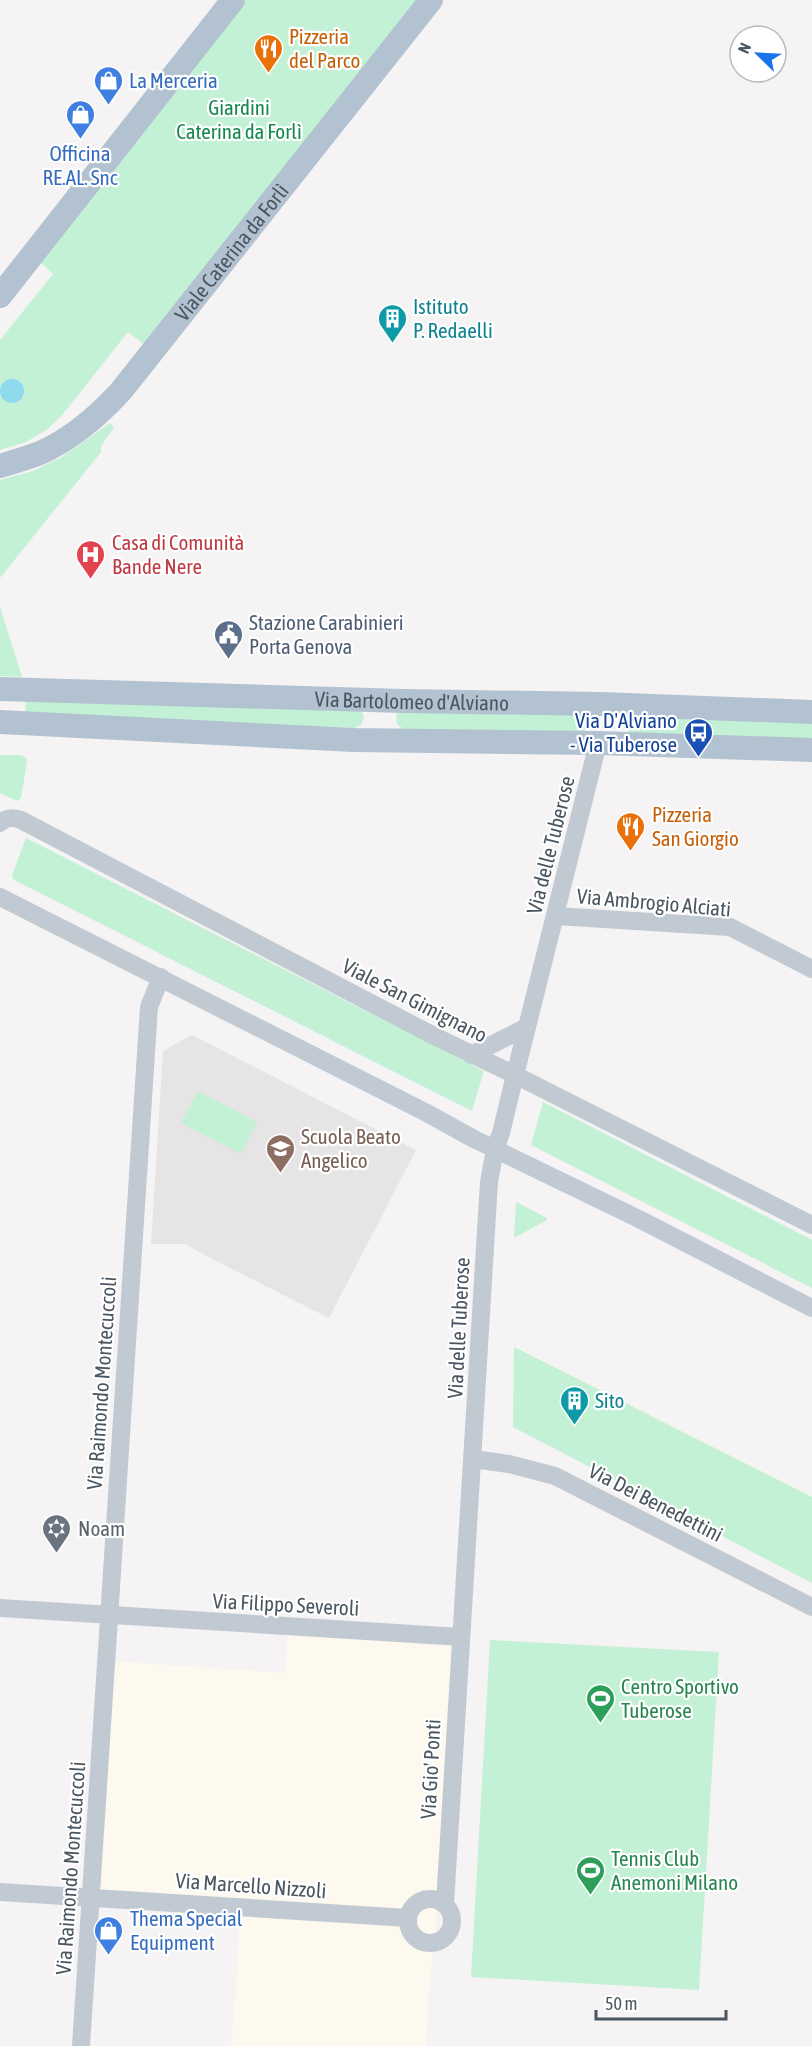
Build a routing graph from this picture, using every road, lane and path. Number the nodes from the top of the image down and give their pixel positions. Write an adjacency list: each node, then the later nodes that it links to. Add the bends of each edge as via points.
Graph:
1 (233, 0): 3 (main road)
2 (431, 0): 4 (main road, Viale Caterina da Forlì, via 121,391 101,412 60,443)
3 (0, 296)
4 (0, 466)
5 (7, 689): 6 (main road, Via Bartolomeo d'Alviano); 9 (main road, via 18,701 19,710)
6 (378, 700): 7 (main road, Via Bartolomeo d'Alviano); 10 (main road)
7 (600, 704): 8 (main road, Via Bartolomeo d'Alviano); 11 (main road)
8 (812, 712)
9 (7, 722): 10 (main road, Via Bartolomeo d'Alviano)
10 (376, 740): 11 (main road, Via Bartolomeo d'Alviano)
11 (598, 743): 12 (main road, Via Bartolomeo d'Alviano); 15 (street, Via delle Tuberose)
12 (812, 750)
13 (0, 823): 19 (street, Viale San Gimignano, via 6,818 21,820)
14 (0, 897): 17 (street)
15 (556, 916): 16 (street, Via Ambrogio Alciati, via 730,927); 18 (street, Via delle Tuberose)
16 (812, 969)
17 (160, 977): 21 (street); 27 (street, Via Raimondo Montecuccoli, via 149,1006)
18 (527, 1027): 19 (street); 20 (street, Via delle Tuberose)
19 (471, 1055): 20 (street, Viale San Gimignano)
20 (515, 1075): 21 (street, Via delle Tuberose); 22 (street, Viale San Gimignano)
21 (495, 1149): 23 (street); 24 (street, Via delle Tuberose, via 488,1191)
22 (812, 1225)
23 (812, 1308)
24 (473, 1459): 25 (street, Via Dei Benedettini, via 555,1476); 28 (street, Via delle Tuberose)
25 (812, 1607)
26 (0, 1608): 27 (street, Via Filippo Severoli)
27 (108, 1615): 28 (street, Via Filippo Severoli); 30 (street, Via Raimondo Montecuccoli)
28 (461, 1637): 31 (street, Via Gio' Ponti)
29 (0, 1892): 30 (street, Via Marcello Nizzoli)
30 (90, 1898): 32 (street, Via Marcello Nizzoli); 33 (street, Via Raimondo Montecuccoli)
31 (445, 1904): 32 (street, via 434,1899 421,1901); 32 (street, Via Gio' Ponti, via 451,1913 452,1927 437,1942 426,1943 416,1938)
32 (408, 1918)
33 (81, 2046)

